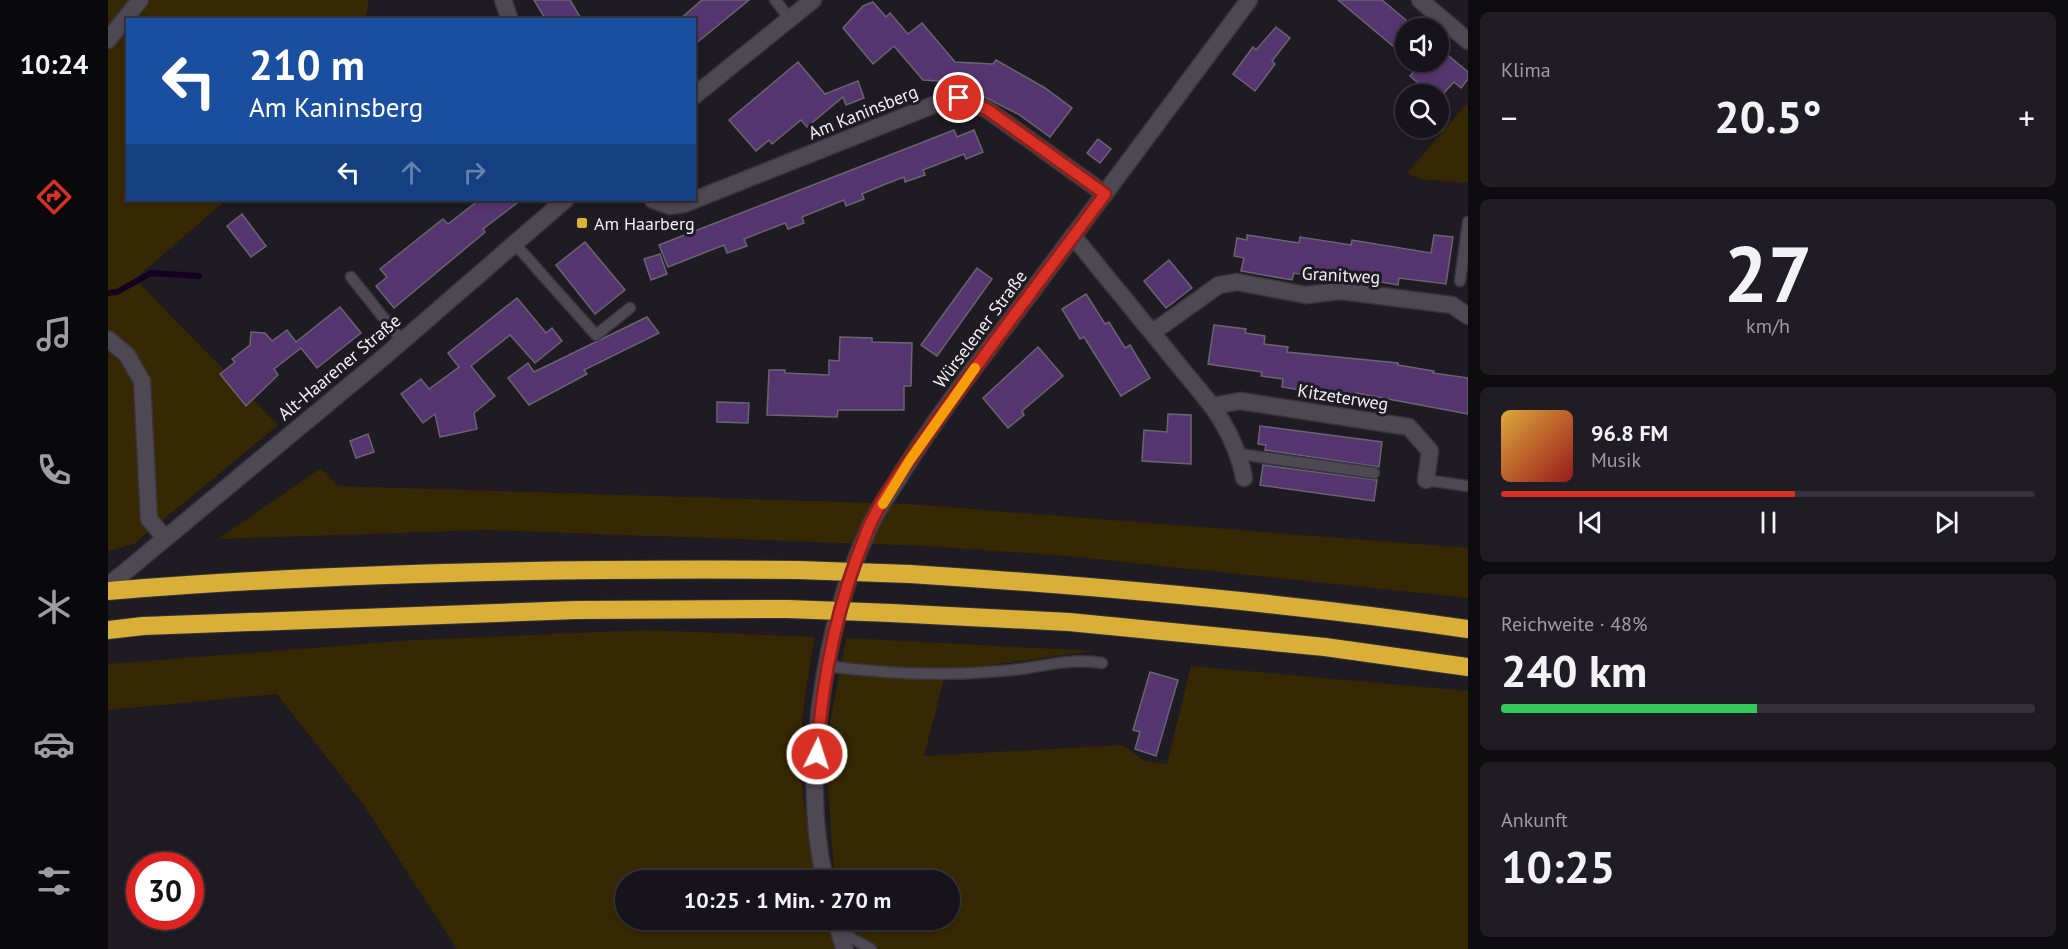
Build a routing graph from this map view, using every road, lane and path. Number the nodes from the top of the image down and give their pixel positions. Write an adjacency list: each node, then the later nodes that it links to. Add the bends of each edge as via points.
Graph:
1 (140, 0): 9 (street)
2 (503, 0): 7 (street)
3 (774, 0): 8 (lane)
4 (813, 0): 8 (street)
5 (1249, 0): 12 (street, Würselener Straße)
6 (1420, 0): 10 (street)
7 (509, 18)
8 (790, 19): 11 (street)
9 (108, 40)
10 (1468, 41)
11 (696, 94)
12 (1105, 194): 13 (street, Am Kaninsberg, via 988,110 959,98); 18 (street, Würselener Straße)
13 (696, 199)
14 (564, 201): 19 (street, Alt-Haarener Straße)
15 (656, 201): 16 (street, Am Kaninsberg, via 670,206)
16 (692, 201)
17 (1468, 222): 21 (lane)
18 (1073, 236): 24 (street); 38 (street, Würselener Straße, via 960,388 869,527 843,599)
19 (514, 243): 22 (lane, via 596,335); 26 (street, Alt-Haarener Straße)
20 (351, 277): 26 (lane)
21 (1460, 281)
22 (630, 308)
23 (1468, 316): 24 (street, Granitweg, via 1452,305 1341,291 1306,295 1237,282 1219,285)
24 (1153, 332): 27 (street)
25 (108, 339): 33 (street, via 127,355 142,381 149,519)
26 (402, 341): 33 (street, Alt-Haarener Straße)
27 (1212, 406): 28 (street); 31 (street, Kitzeterweg, via 1240,401 1408,427 1430,451)
28 (1239, 454): 29 (lane); 30 (street)
29 (1374, 473)
30 (1244, 478)
31 (1426, 480): 32 (lane)
32 (1468, 486)
33 (165, 538): 34 (street, Alt-Haarener Straße)
34 (108, 588): 35 (highway, bridge, via 531,570 798,570 1078,584 1314,607)
35 (1468, 629)
36 (108, 630): 39 (highway, bridge, via 576,610 788,609 1081,623 1325,646)
37 (1102, 663): 38 (lane, via 1086,660 943,675 876,673)
38 (827, 666): 40 (street, Würselener Straße, via 817,754 817,847)
39 (1468, 667)
40 (823, 870)
41 (838, 930): 43 (street)
42 (843, 930): 44 (lane)
43 (844, 949)
44 (871, 949)

